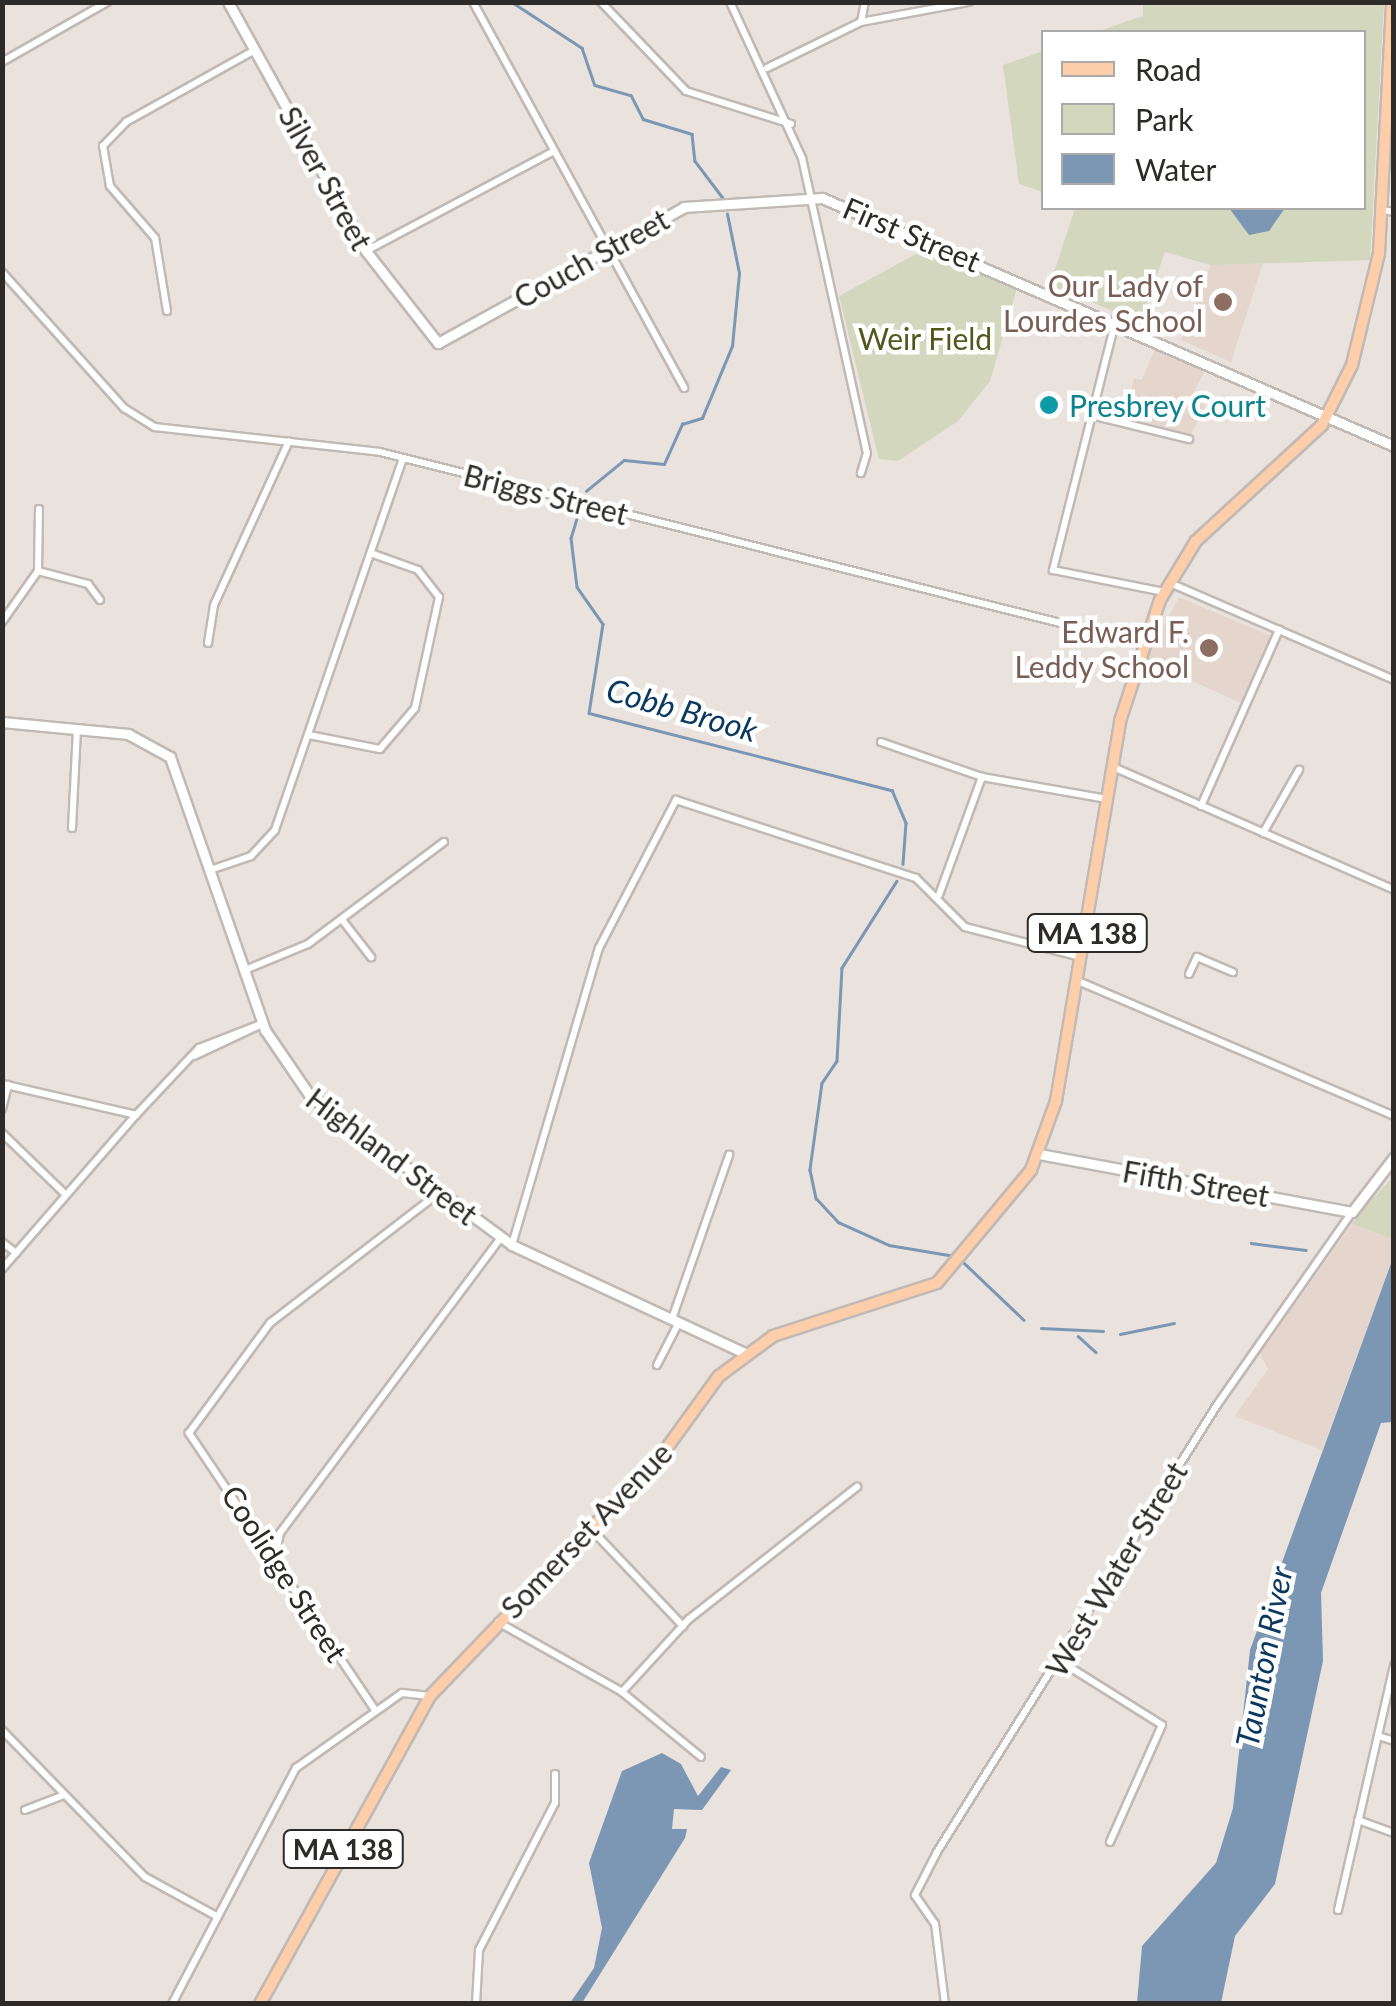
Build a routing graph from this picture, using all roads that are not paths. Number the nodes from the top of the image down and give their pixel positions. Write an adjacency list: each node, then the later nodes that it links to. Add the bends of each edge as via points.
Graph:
1 (228, 2): 10 (street, Silver Street)
2 (472, 2): 14 (street)
3 (601, 2): 13 (street, via 686,91)
4 (730, 2): 12 (street)
5 (865, 2): 9 (street)
6 (968, 2): 9 (street)
7 (1392, 2): 16 (main road, Somerset Avenue / MA 138)
8 (102, 4): 11 (street)
9 (861, 22): 12 (street)
10 (255, 50): 18 (street, Silver Street); 20 (street, via 126,122 104,146 110,186 154,238)
11 (2, 62)
12 (767, 68): 13 (street)
13 (792, 124): 15 (street)
14 (554, 150): 17 (street); 18 (street)
15 (813, 198): 17 (street, Couch Street, via 698,204); 21 (street, First Street); 30 (street, via 866,453)
16 (1388, 211): 24 (main road, Somerset Avenue / MA 138, via 1373,290)
17 (608, 248): 22 (street, Couch Street); 23 (street)
18 (366, 251): 22 (street, Silver Street)
19 (2, 272): 27 (street, Briggs Street, via 141,421)
20 (166, 311)
21 (1116, 320): 24 (street, First Street); 25 (street)
22 (438, 343)
23 (684, 388)
24 (1330, 414): 28 (street, First Street); 34 (main road, Somerset Avenue / MA 138, via 1210,527)
25 (1091, 415): 26 (street); 34 (street, via 1052,570)
26 (1189, 439)
27 (289, 440): 29 (street, Briggs Street); 38 (street, via 214,605)
28 (1394, 446)
29 (403, 458): 32 (street); 39 (street, Briggs Street)
30 (861, 473)
31 (40, 510): 33 (street)
32 (373, 554): 43 (street); 43 (street, via 418,570 439,596 415,708 380,749)
33 (38, 572): 35 (street, via 88,584); 36 (street)
34 (1166, 587): 37 (street); 39 (main road, Somerset Avenue / MA 138)
35 (100, 600)
36 (2, 622)
37 (1280, 630): 40 (street); 49 (street)
38 (208, 643)
39 (1145, 644): 45 (main road, Somerset Avenue / MA 138)
40 (1394, 680)
41 (2, 722): 42 (street, Highland Street)
42 (77, 729): 50 (street); 53 (street, Highland Street, via 138,736 170,758)
43 (309, 734): 53 (street, via 270,839)
44 (880, 742): 47 (street)
45 (1113, 768): 48 (main road, Somerset Avenue / MA 138); 49 (street)
46 (1299, 770): 51 (street)
47 (982, 776): 48 (street); 55 (street)
48 (1109, 799): 58 (main road, Somerset Avenue / MA 138)
49 (1201, 806): 51 (street)
50 (72, 828)
51 (1263, 833): 54 (street)
52 (444, 842): 56 (street)
53 (213, 869): 59 (street, Highland Street)
54 (1394, 890)
55 (939, 896): 58 (street, via 965,927); 77 (street, via 916,878 676,800 598,948)
56 (344, 921): 57 (street); 59 (street)
57 (371, 957)
58 (1082, 958): 62 (main road, Somerset Avenue / MA 138)
59 (245, 970): 63 (street, Highland Street)
60 (1232, 972): 61 (street, via 1196,958)
61 (1189, 974)
62 (1078, 981): 67 (street); 69 (main road, Somerset Avenue / MA 138)
63 (263, 1023): 66 (street, via 193,1056); 72 (street, Highland Street, via 305,1091)
64 (5, 1084): 65 (street); 66 (street)
65 (2, 1109)
66 (136, 1115): 73 (street)
67 (1394, 1116)
68 (2, 1133): 73 (street)
69 (1039, 1154): 74 (street, Fifth Street); 81 (main road, Somerset Avenue / MA 138, via 964,1260 906,1300 788,1330)
70 (730, 1155): 80 (street)
71 (1394, 1157): 74 (street, West Water Street)
72 (439, 1193): 75 (street, Highland Street); 85 (street, Coolidge Street, via 270,1323 191,1426 191,1448 233,1487)
73 (66, 1196): 78 (street)
74 (1352, 1212): 88 (street, West Water Street, via 1216,1405)
75 (500, 1238): 77 (street, Highland Street); 85 (street, via 280,1534)
76 (2, 1242): 78 (street)
77 (512, 1245): 80 (street, Highland Street)
78 (16, 1253): 79 (street)
79 (2, 1269)
80 (676, 1321): 81 (street, Highland Street); 82 (street)
81 (745, 1353): 84 (main road, Somerset Avenue / MA 138)
82 (658, 1365)
83 (857, 1487): 87 (street)
84 (590, 1528): 86 (main road, Somerset Avenue / MA 138); 87 (street)
85 (278, 1558): 92 (street, Coolidge Street)
86 (497, 1621): 90 (street); 91 (main road, Somerset Avenue / MA 138)
87 (682, 1626): 90 (street)
88 (1060, 1661): 102 (street, via 1162,1725); 108 (street, West Water Street, via 915,1896 935,1924)
89 (1394, 1664): 94 (street)
90 (622, 1692): 96 (street)
91 (430, 1696): 92 (street, via 405,1691); 106 (main road, MA 138)
92 (374, 1710): 104 (street, via 287,1779)
93 (2, 1730): 98 (street)
94 (1378, 1736): 95 (street); 100 (street)
95 (1394, 1741)
96 (701, 1756)
97 (555, 1774): 107 (street, via 555,1804 479,1950)
98 (61, 1796): 99 (street); 104 (street, via 145,1877)
99 (25, 1810)
100 (1358, 1820): 101 (street); 103 (street)
101 (1394, 1833)
102 (1110, 1842)
103 (1338, 1910)
104 (218, 1918): 105 (street)
105 (172, 2004)
106 (260, 2004)
107 (476, 2004)
108 (945, 2004)

